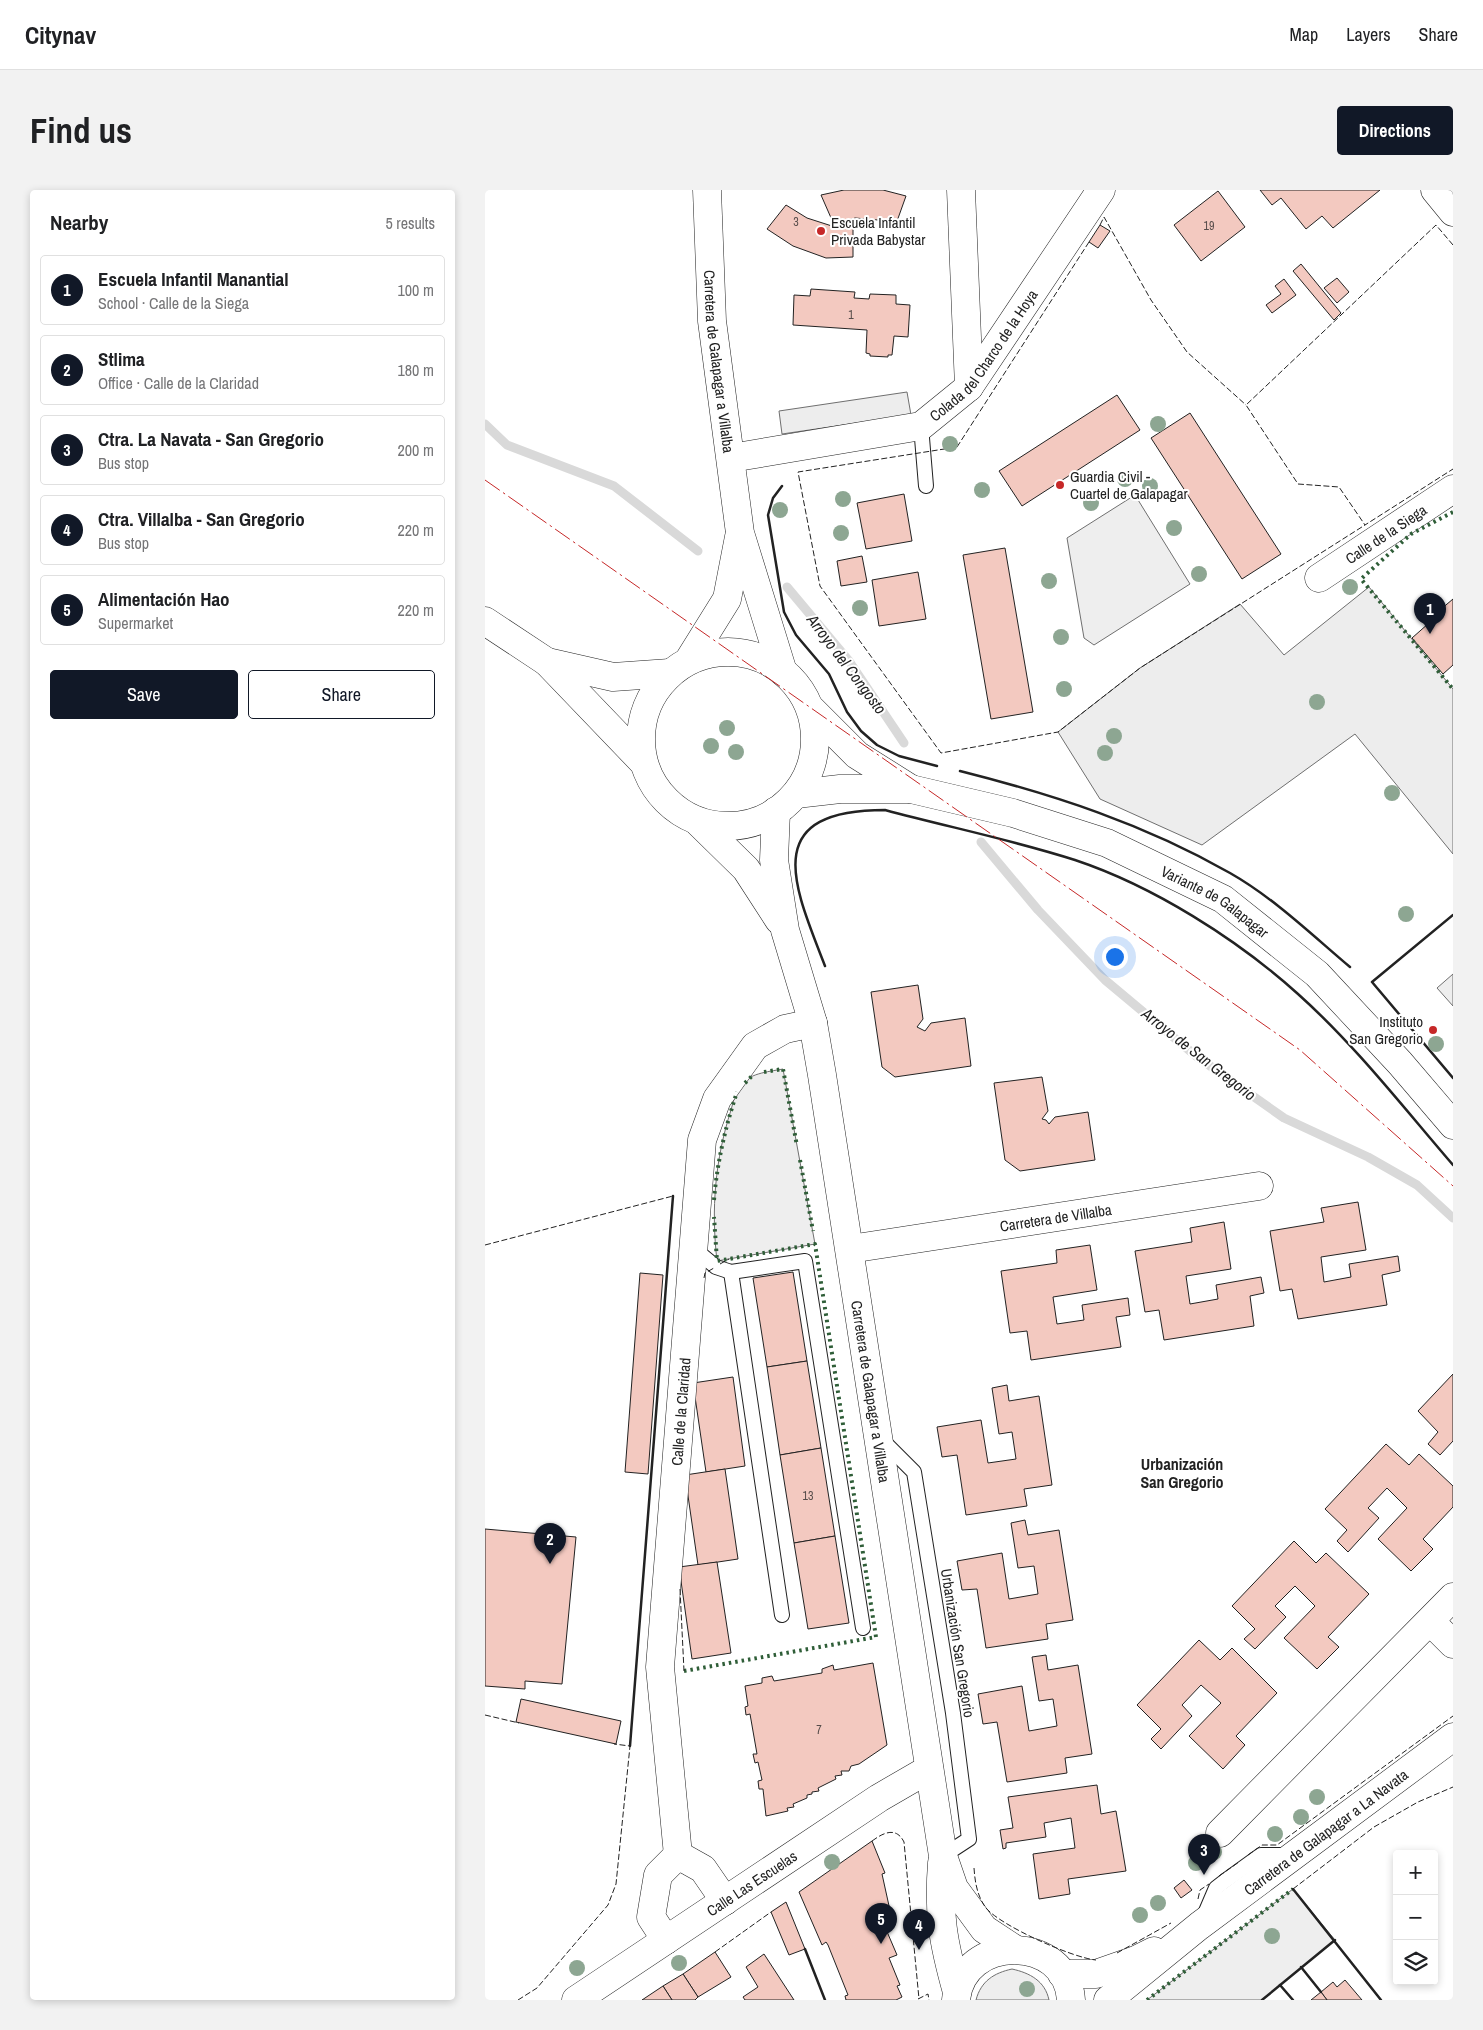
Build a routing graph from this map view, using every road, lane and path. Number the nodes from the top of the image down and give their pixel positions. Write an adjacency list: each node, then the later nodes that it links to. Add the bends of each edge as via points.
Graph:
1 (707, 190): 8 (street, Carretera de Galapagar a Villalba, via 712,321)
2 (961, 190): 6 (street)
3 (1435, 190): 5 (street)
4 (1099, 192): 6 (street, Colada del Charco de la Hoya)
5 (1453, 212)
6 (969, 387): 7 (street, Colada del Charco de la Hoya)
7 (921, 426): 8 (street, Colada del Charco de la Hoya); 9 (lane)
8 (731, 458): 11 (street, Carretera de Galapagar a Villalba)
9 (926, 486)
10 (1453, 489): 12 (street, Calle de la Siega)
11 (740, 533): 15 (street, Carretera de Galapagar a Villalba, via 727,599); 16 (street, Carretera de Galapagar a Villalba)
12 (1319, 578)
13 (485, 621): 14 (street)
14 (547, 662): 15 (street, via 613,677); 18 (street)
15 (679, 666): 16 (street, via 707,653 727,651 765,659); 18 (street, via 656,687 647,704 641,722)
16 (781, 669): 17 (street, via 803,694)
17 (811, 709): 19 (street, via 857,755); 20 (street, via 815,731 814,754 807,775)
18 (643, 761): 21 (street, via 650,780 663,797 678,811)
19 (911, 789): 20 (street, via 839,789); 24 (street, Variante de Galapagar, via 1013,814 1107,843 1223,899 1317,974)
20 (786, 803): 21 (street, via 758,821 738,826); 22 (street, Carretera de Galapagar a Villalba, via 774,860)
21 (697, 821): 22 (street, Carretera de Galapagar a Villalba, via 746,869)
22 (785, 930): 23 (street, Carretera de Galapagar a Villalba)
23 (813, 1023): 26 (street, Calle de la Claridad, via 785,1029 755,1046 717,1099 702,1140); 27 (street, Carretera de Galapagar a Villalba)
24 (1453, 1125)
25 (1259, 1186): 27 (street, Carretera de Villalba)
26 (693, 1248): 28 (lane, via 716,1267); 38 (street, Calle de la Claridad, via 660,1667)
27 (850, 1249): 29 (street, Carretera de Galapagar a Villalba)
28 (731, 1272): 31 (lane); 33 (lane, via 805,1262)
29 (878, 1436): 36 (street, Carretera de Galapagar a Villalba); 39 (lane, Urbanización San Gregorio, via 914,1472 953,1713 969,1840)
30 (1453, 1597): 32 (street)
31 (782, 1615)
32 (1431, 1622): 34 (street); 37 (street)
33 (863, 1628)
34 (1453, 1644)
35 (1453, 1737): 41 (street, Carretera de Galapagar a La Navata)
36 (929, 1769): 39 (street, Carretera de Galapagar a Villalba); 40 (street, Calle Las Escuelas, via 879,1798)
37 (1220, 1833)
38 (678, 1855): 40 (street, via 703,1869); 42 (street, via 658,1876 651,1916)
39 (943, 1856): 43 (street, Carretera de Galapagar a Villalba, via 954,1888 984,1929); 45 (street, Carretera de Galapagar a Villalba, via 939,1898 943,1941)
40 (725, 1901): 42 (street, Calle Las Escuelas)
41 (1199, 1926): 44 (street, Carretera de Galapagar a La Navata, via 1136,1960 1096,1974); 48 (street, Carretera de Galapagar a La Navata)
42 (666, 1940): 46 (street, Calle Las Escuelas)
43 (1013, 1948): 44 (street, via 1049,1960); 45 (street, via 989,1954 969,1970)
44 (1062, 1974): 47 (street)
45 (957, 1996)
46 (576, 2000)
47 (1071, 2000)
48 (1108, 2000)

